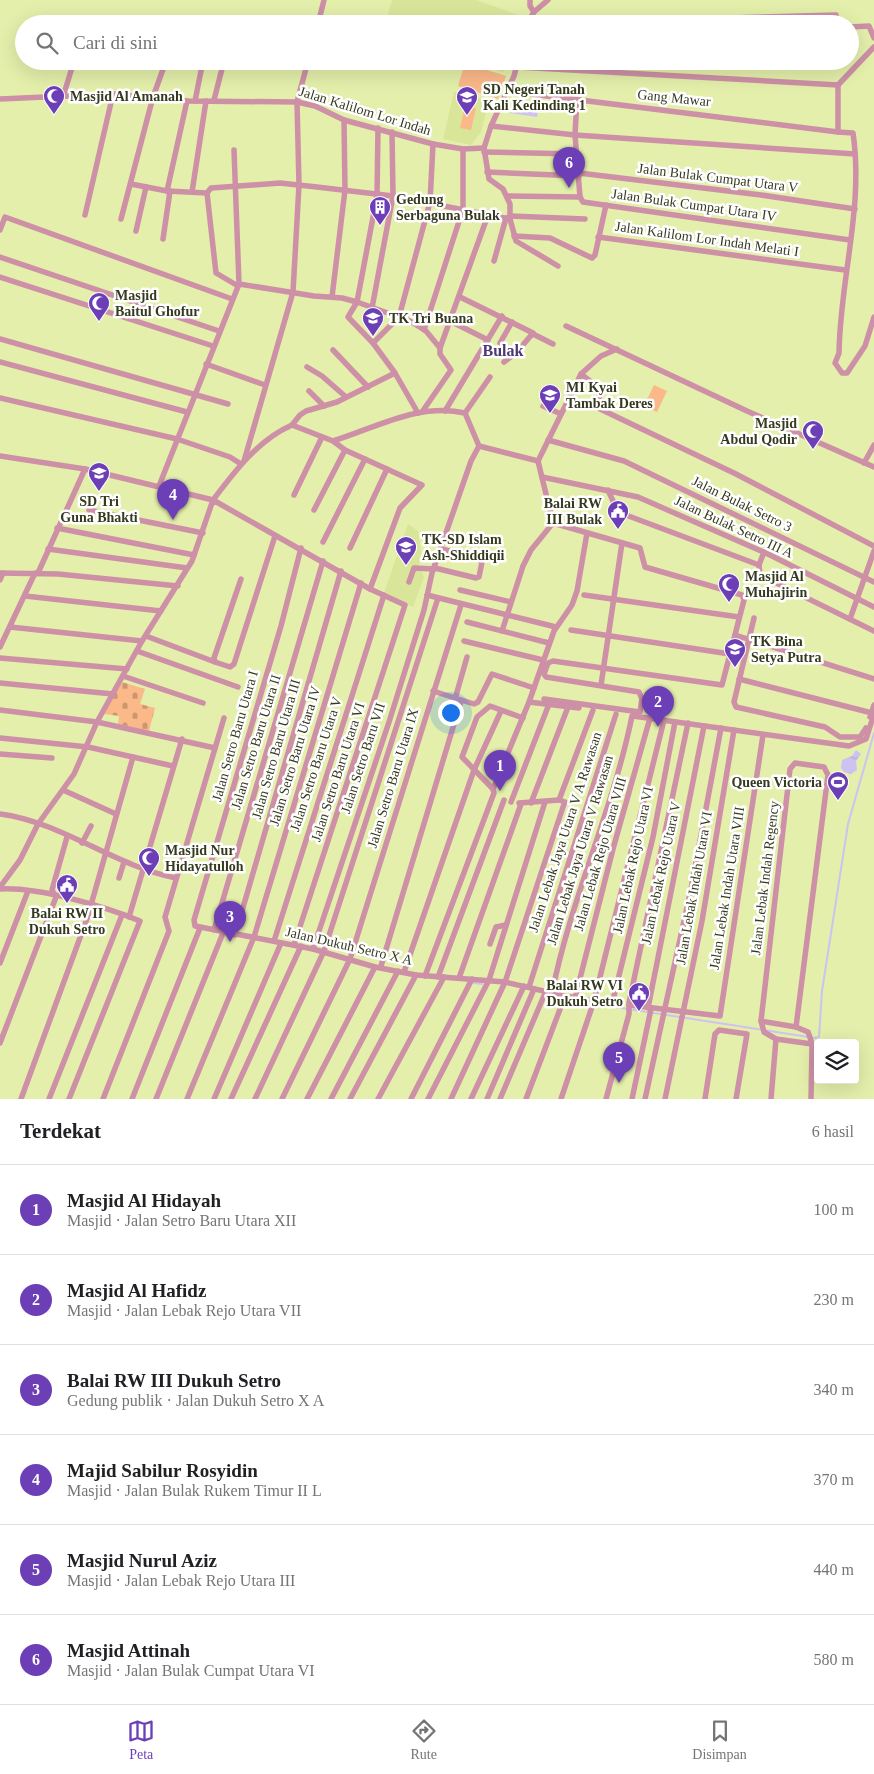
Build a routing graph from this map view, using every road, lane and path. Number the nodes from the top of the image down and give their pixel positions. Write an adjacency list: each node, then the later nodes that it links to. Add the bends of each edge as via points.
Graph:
1 (324, 0): 5 (street)
2 (530, 0): 4 (street)
3 (548, 0): 4 (street)
4 (534, 12): 6 (street)
5 (320, 15)
6 (532, 15)
7 (859, 27): 8 (street, via 869,26)
8 (874, 38)
9 (874, 47): 10 (street)
10 (859, 63)
11 (71, 70): 22 (street)
12 (163, 70): 23 (street)
13 (201, 70): 29 (street)
14 (222, 70): 27 (street)
15 (305, 70): 30 (street)
16 (515, 70): 20 (street)
17 (609, 70): 19 (street)
18 (852, 70): 19 (street)
19 (838, 85): 35 (street)
20 (507, 91): 25 (street, Gang Mawar); 32 (street)
21 (113, 94): 22 (street, Jalan Kalilom Lor Indah); 23 (street, Jalan Kalilom Lor Indah); 61 (street)
22 (63, 96): 24 (street, Jalan Kalilom Lor Indah)
23 (153, 97): 28 (street, Jalan Kalilom Lor Indah); 45 (street)
24 (0, 99)
25 (577, 99): 35 (street, Gang Mawar); 36 (street)
26 (206, 100): 27 (street, Jalan Kalilom Lor Indah); 29 (street, Jalan Kalilom Lor Indah); 51 (street)
27 (214, 100): 30 (street, Jalan Kalilom Lor Indah)
28 (187, 101): 29 (street, Jalan Kalilom Lor Indah); 50 (street)
29 (195, 101)
30 (296, 102): 31 (street, Jalan Kalilom Lor Indah, via 315,106); 46 (street)
31 (344, 120): 33 (street, Jalan Kalilom Lor Indah); 49 (street)
32 (491, 126): 36 (street); 40 (street)
33 (378, 128): 34 (street, Jalan Kalilom Lor Indah); 53 (street)
34 (392, 132): 37 (street, Jalan Kalilom Lor Indah); 54 (street)
35 (838, 132): 42 (street, via 853,133)
36 (575, 134): 41 (street); 42 (street)
37 (433, 144): 38 (street, Jalan Kalilom Lor Indah); 57 (street)
38 (463, 149): 40 (street, Jalan Kalilom Lor Indah); 59 (street)
39 (234, 150): 47 (street)
40 (484, 150): 41 (street); 43 (street)
41 (576, 154): 44 (street)
42 (854, 154): 60 (street)
43 (487, 172): 44 (street, Jalan Bulak Cumpat Utara V); 55 (street, via 489,179 504,189)
44 (579, 174): 56 (street); 60 (street, Jalan Bulak Cumpat Utara V)
45 (131, 184): 48 (street); 64 (street)
46 (299, 185): 47 (street); 49 (street); 78 (street)
47 (236, 186): 52 (street, via 211,188); 77 (street)
48 (146, 187): 50 (street); 67 (street)
49 (345, 190): 53 (street); 79 (street)
50 (168, 191): 51 (street); 70 (street)
51 (192, 192): 52 (street)
52 (207, 193): 77 (street, via 216,273)
53 (377, 196): 54 (street); 82 (street)
54 (393, 196): 57 (street); 83 (street)
55 (507, 196): 56 (street, Jalan Bulak Cumpat Utara IV); 63 (street)
56 (580, 197): 58 (street, Jalan Bulak Cumpat Utara IV, via 586,203)
57 (430, 202): 59 (street); 85 (street)
58 (606, 205): 69 (street, Jalan Kalilom Lor Indah Melati I); 71 (street, Jalan Bulak Cumpat Utara IV)
59 (463, 209): 62 (street); 90 (street)
60 (855, 209): 71 (street)
61 (85, 215)
62 (488, 215): 63 (street); 80 (street)
63 (509, 218): 65 (street); 68 (street); 73 (street)
64 (121, 219)
65 (585, 219)
66 (0, 230): 81 (street, via 6,217)
67 (136, 231)
68 (514, 236): 69 (street, via 550,238 592,258); 74 (street, via 516,241)
69 (598, 237): 75 (street, Jalan Kalilom Lor Indah Melati I)
70 (163, 239)
71 (850, 240): 75 (street)
72 (0, 257): 91 (street)
73 (494, 261)
74 (558, 266)
75 (845, 270): 86 (street, via 839,353 835,362 842,373 847,373 865,346)
76 (0, 277): 98 (street)
77 (238, 285): 78 (street); 81 (street)
78 (293, 292): 79 (street); 109 (street)
79 (332, 297): 82 (street)
80 (460, 297): 84 (street); 87 (street)
81 (232, 299): 91 (street)
82 (357, 302): 83 (street); 95 (street, via 348,318)
83 (372, 308): 85 (street)
84 (502, 316): 88 (street); 94 (street)
85 (399, 317): 90 (street); 95 (street)
86 (874, 317)
87 (452, 322): 94 (street); 99 (street)
88 (512, 322): 92 (street); 96 (street)
89 (566, 326): 100 (street)
90 (424, 330): 99 (street)
91 (219, 331): 98 (street)
92 (533, 334): 97 (street); 103 (street)
93 (0, 339): 112 (street)
94 (488, 340): 118 (street)
95 (373, 343): 106 (street)
96 (500, 343)
97 (553, 344)
98 (213, 346): 104 (street)
99 (440, 348): 120 (street, via 440,354 451,370)
100 (617, 349): 107 (street, via 601,356); 135 (street)
101 (333, 350): 110 (street)
102 (0, 362): 119 (street)
103 (504, 362)
104 (206, 364): 109 (street); 112 (street)
105 (307, 367): 113 (street)
106 (395, 373): 110 (street); 120 (street)
107 (581, 374): 122 (street); 153 (street, via 600,389 598,408 736,474)
108 (490, 377): 121 (street)
109 (265, 385): 134 (street)
110 (368, 387): 113 (street)
111 (309, 391): 116 (street)
112 (195, 394): 115 (street); 119 (street)
113 (346, 397): 116 (street)
114 (0, 398): 125 (street)
115 (228, 404)
116 (324, 406): 123 (street, via 303,412)
117 (544, 406): 122 (street)
118 (445, 411): 120 (street); 121 (street)
119 (187, 412): 125 (street)
120 (420, 412): 127 (street)
121 (465, 412): 129 (street)
122 (561, 414): 126 (street)
123 (292, 425): 124 (street); 134 (street)
124 (322, 437): 127 (street); 142 (street)
125 (177, 440): 134 (street); 140 (street)
126 (548, 440): 133 (street); 168 (street, Jalan Bulak Setro 3, via 624,461)
127 (333, 441): 130 (street)
128 (874, 445): 135 (street)
129 (479, 446): 133 (street); 157 (street, Jalan Setro Baru VII)
130 (345, 450): 132 (street); 145 (street)
131 (0, 456): 137 (street)
132 (365, 458): 138 (street); 151 (street)
133 (538, 461): 139 (street)
134 (243, 462): 143 (street)
135 (864, 463): 136 (street)
136 (874, 467)
137 (85, 469): 140 (street); 147 (street)
138 (387, 469): 155 (street); 175 (street, via 422,486 400,508)
139 (542, 477): 141 (street, Jalan Bulak Setro III A); 146 (street)
140 (159, 486): 143 (street)
141 (608, 490): 159 (street, Jalan Bulak Setro III A, via 638,497); 162 (street, via 618,512)
142 (294, 495)
143 (213, 500): 148 (street); 150 (street)
144 (88, 510): 148 (street)
145 (314, 510)
146 (553, 523): 149 (street); 184 (street, via 531,550)
147 (58, 528): 156 (street); 160 (street)
148 (203, 533): 160 (street)
149 (587, 533): 152 (street); 194 (street, via 577,591)
150 (274, 536): 154 (street); 210 (street, via 234,664 230,667)
151 (322, 542)
152 (622, 543): 182 (street); 189 (street, via 640,548 645,567 742,595 744,600)
153 (874, 546)
154 (301, 548): 161 (street); 281 (street, Jalan Setro Baru Utara I, via 194,920 195,926)
155 (350, 548)
156 (48, 549): 163 (street); 167 (street)
157 (442, 549): 164 (street, Jalan Setro Baru VII); 164 (street, via 480,560 479,577)
158 (874, 550): 168 (street)
159 (764, 552): 162 (street); 183 (street, Jalan Bulak Setro III A)
160 (194, 555): 163 (street)
161 (323, 561): 165 (street); 282 (street, Jalan Setro Baru Utara II)
162 (759, 565): 191 (street, via 760,575)
163 (187, 568): 174 (street)
164 (434, 570): 171 (street, via 414,568); 178 (street, Jalan Setro Baru VII)
165 (341, 572): 173 (street); 284 (street, Jalan Setro Baru Utara III)
166 (2, 573): 167 (street); 170 (street)
167 (36, 573): 174 (street); 180 (street)
168 (865, 578): 172 (street, Jalan Bulak Setro 3); 183 (street)
169 (240, 579): 210 (street)
170 (0, 580)
171 (409, 582)
172 (874, 582)
173 (361, 583): 175 (street); 285 (street, Jalan Setro Baru Utara IV)
174 (178, 586): 187 (street)
175 (370, 589): 177 (street)
176 (460, 590): 184 (street)
177 (384, 595): 286 (street, Jalan Setro Baru Utara V); 289 (street, Jalan Setro Baru Utara VI, via 405,607)
178 (427, 595): 181 (street); 290 (street, Jalan Setro Baru VII, via 389,722)
179 (584, 595): 182 (street)
180 (25, 596): 187 (street); 193 (street)
181 (438, 598): 185 (street); 291 (street)
182 (614, 598): 189 (street); 198 (street)
183 (857, 599): 186 (street, Jalan Bulak Setro III A); 191 (street)
184 (511, 602): 188 (street)
185 (461, 604): 188 (street); 220 (street, Jalan Setro Baru Utara IX)
186 (874, 607)
187 (161, 612): 200 (street)
188 (506, 615): 194 (street); 196 (street)
189 (739, 617): 199 (street)
190 (754, 618): 202 (street)
191 (850, 619): 197 (street)
192 (467, 622): 196 (street)
193 (10, 627): 200 (street); 204 (street)
194 (556, 627): 203 (street)
195 (571, 630): 198 (street)
196 (502, 631): 203 (street)
197 (874, 631)
198 (610, 635): 206 (street); 211 (street)
199 (735, 635): 202 (street); 206 (street)
200 (144, 638): 205 (street); 210 (street)
201 (464, 641): 209 (street)
202 (749, 641): 214 (street); 215 (street)
203 (549, 643): 209 (street)
204 (0, 647)
205 (137, 651): 212 (street); 218 (street)
206 (730, 654): 215 (street)
207 (0, 658): 212 (street)
208 (467, 658): 222 (street)
209 (544, 660): 219 (street)
210 (215, 662)
211 (604, 667): 215 (street, via 718,686); 217 (street); 217 (street, via 553,661 548,663 544,674 546,677)
212 (126, 669): 213 (street)
213 (123, 676): 221 (street); 226 (street)
214 (874, 679)
215 (732, 682): 233 (street); 233 (street, via 736,707 825,727 840,737 864,734)
216 (0, 683): 221 (street)
217 (601, 685): 223 (street, via 640,692 640,712)
218 (238, 687)
219 (534, 688): 224 (street, via 492,674 477,704); 225 (street)
220 (433, 691): 222 (street); 292 (street, Jalan Setro Baru Utara IX)
221 (113, 694): 240 (street)
222 (454, 699): 224 (street)
223 (544, 700)
224 (461, 701): 294 (street)
225 (530, 702): 227 (street); 237 (street)
226 (203, 703)
227 (549, 704): 229 (street); 260 (street)
228 (874, 705): 233 (street)
229 (568, 707): 231 (street); 262 (street)
230 (0, 710): 240 (street)
231 (593, 710): 234 (street); 259 (street)
232 (501, 711): 237 (street); 255 (street); 255 (street, via 489,706 477,717 462,757)
233 (873, 713): 246 (street, via 866,738 852,745)
234 (616, 714): 235 (street); 303 (street, Jalan Lebak Jaya Utara V A Rawasan)
235 (632, 716): 238 (street); 304 (street, Jalan Lebak Jaya Utara V Rawasan)
236 (224, 718): 250 (street)
237 (523, 718): 257 (street)
238 (650, 718): 239 (street); 306 (street, Jalan Lebak Rejo Utara VIII)
239 (664, 720): 241 (street); 307 (street)
240 (97, 722): 248 (street); 249 (street)
241 (675, 722): 242 (street); 308 (street, Jalan Lebak Rejo Utara VI, via 653,837)
242 (688, 724): 243 (street); 309 (street)
243 (704, 726): 244 (street); 310 (street, Jalan Lebak Rejo Utara V)
244 (721, 728): 245 (street); 311 (street)
245 (734, 730): 246 (street); 312 (street, Jalan Lebak Indah Utara VI, via 702,921)
246 (763, 735): 312 (street, Jalan Lebak Indah Utara VIII, via 720,1016)
247 (0, 738): 249 (street)
248 (182, 739): 250 (street); 254 (street)
249 (88, 747): 252 (street); 256 (street)
250 (215, 748): 274 (street)
251 (0, 754): 253 (street)
252 (132, 757): 254 (street); 265 (street)
253 (52, 758)
254 (173, 766): 272 (street)
255 (474, 770): 257 (street); 295 (street)
256 (64, 790): 265 (street); 266 (street)
257 (494, 791): 258 (street); 297 (street)
258 (504, 800): 260 (street); 298 (street)
259 (559, 800): 261 (street); 302 (street, via 565,802)
260 (511, 802): 263 (street)
261 (545, 802): 262 (street); 280 (street)
262 (531, 803): 263 (street)
263 (521, 804): 299 (street)
264 (0, 814): 266 (street)
265 (116, 814): 270 (street)
266 (38, 824): 268 (street); 275 (street, via 20,860)
267 (91, 826): 269 (street)
268 (67, 837): 269 (street); 277 (street, via 52,890)
269 (82, 843): 270 (street)
270 (105, 853): 271 (street); 278 (street)
271 (124, 862): 272 (street); 273 (street)
272 (143, 868): 274 (street); 279 (street)
273 (119, 878)
274 (176, 878): 321 (street, via 165,917 169,931)
275 (0, 888): 276 (street)
276 (28, 891): 277 (street); 293 (street)
277 (56, 897): 278 (street); 317 (street)
278 (91, 905): 279 (street); 318 (street)
279 (128, 915): 319 (street); 320 (street, via 139,920)
280 (506, 926): 288 (street, via 496,927); 301 (street)
281 (200, 928): 282 (street, Jalan Dukuh Setro X A); 322 (street)
282 (214, 930): 283 (street, Jalan Dukuh Setro X A)
283 (223, 933): 284 (street, Jalan Dukuh Setro X A); 323 (street)
284 (234, 934): 285 (street, Jalan Dukuh Setro X A)
285 (254, 937): 286 (street, Jalan Dukuh Setro X A); 324 (street, Jalan Setro Baru Utara IV)
286 (274, 941): 287 (street, Jalan Dukuh Setro X A)
287 (281, 943): 289 (street, Jalan Dukuh Setro X A); 325 (street)
288 (490, 944)
289 (297, 946): 290 (street, Jalan Dukuh Setro X A); 326 (street, Jalan Setro Baru Utara VI)
290 (313, 949): 291 (street, Jalan Dukuh Setro X A)
291 (324, 951): 292 (street, Jalan Dukuh Setro X A); 327 (street)
292 (350, 959): 294 (street, Jalan Dukuh Setro X A); 328 (street)
293 (0, 963)
294 (378, 967): 295 (street, Jalan Dukuh Setro X A); 329 (street)
295 (401, 971): 296 (street, Jalan Dukuh Setro X A); 330 (street)
296 (416, 975): 297 (street, Jalan Dukuh Setro X A); 331 (street)
297 (425, 976): 298 (street, Jalan Dukuh Setro X A)
298 (441, 977): 299 (street, Jalan Dukuh Setro X A); 332 (street)
299 (459, 978): 300 (street, Jalan Dukuh Setro X A)
300 (472, 979): 301 (street, Jalan Dukuh Setro X A); 333 (street)
301 (489, 980): 302 (street, Jalan Dukuh Setro X A); 334 (street)
302 (505, 982): 303 (street, Jalan Dukuh Setro X A); 335 (street)
303 (529, 987): 304 (street, Jalan Dukuh Setro X A); 336 (street); 337 (street)
304 (549, 992): 305 (street, Jalan Dukuh Setro X A); 338 (street, Jalan Lebak Jaya Utara V Rawasan)
305 (565, 996): 306 (street, Jalan Dukuh Setro X A); 339 (street)
306 (575, 998): 307 (street, Jalan Dukuh Setro X A)
307 (593, 1003): 308 (street, Jalan Dukuh Setro X A); 340 (street)
308 (612, 1004)
309 (629, 1009): 310 (street); 341 (street)
310 (650, 1011): 311 (street); 342 (street, Jalan Lebak Rejo Utara V)
311 (665, 1013): 312 (street); 343 (street)
312 (682, 1015): 344 (street, Jalan Lebak Indah Utara VI)
313 (761, 1023): 314 (street); 314 (street, Jalan Lebak Indah Regency, via 790,768 795,763 824,767 828,776); 315 (street, Jalan Lebak Indah Regency, via 764,1032)
314 (796, 1027): 316 (street, via 808,1032)
315 (776, 1039): 316 (street); 347 (street)
316 (811, 1042): 348 (street)
317 (0, 1043)
318 (21, 1099)
319 (49, 1099)
320 (69, 1099)
321 (103, 1099)
322 (132, 1099)
323 (156, 1099)
324 (187, 1099)
325 (214, 1099)
326 (231, 1099)
327 (255, 1099)
328 (282, 1099)
329 (307, 1099)
330 (331, 1099)
331 (350, 1099)
332 (378, 1099)
333 (411, 1099)
334 (428, 1099)
335 (451, 1099)
336 (471, 1099)
337 (487, 1099)
338 (500, 1099)
339 (526, 1099)
340 (561, 1099)
341 (606, 1099)
342 (632, 1099)
343 (645, 1099)
344 (665, 1099)
345 (705, 1099): 346 (street, via 715,1034 719,1030 745,1033 747,1036)
346 (736, 1099)
347 (771, 1099)
348 (811, 1099)

